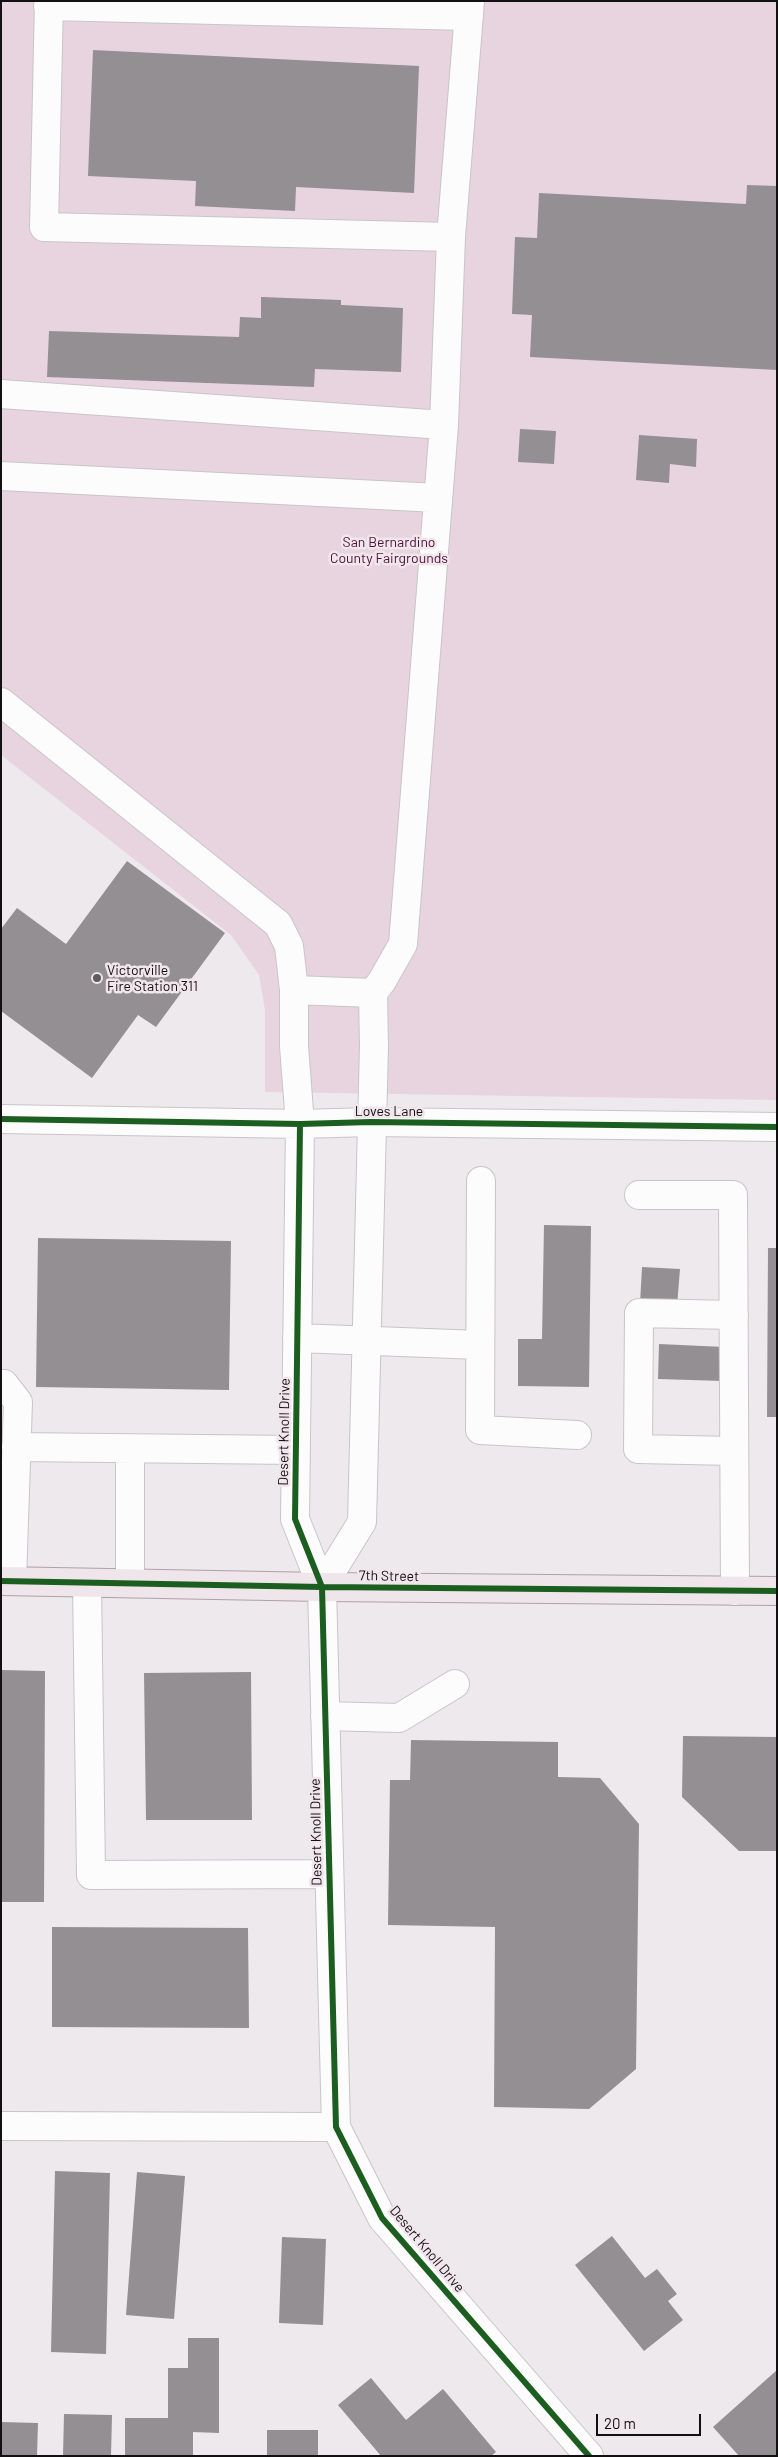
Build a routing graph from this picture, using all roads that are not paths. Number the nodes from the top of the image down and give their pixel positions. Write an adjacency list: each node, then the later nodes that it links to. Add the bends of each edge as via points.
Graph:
1 (49, 4): 2 (street); 3 (street, via 44,227)
2 (469, 9): 3 (street)
3 (451, 237): 5 (street)
4 (1, 394): 5 (street)
5 (444, 425): 7 (street)
6 (1, 476): 7 (street)
7 (438, 498): 10 (street, via 403,944)
8 (1, 702): 9 (street, Desert Knoll Drive, via 278,924 289,946)
9 (294, 990): 10 (street); 13 (street, Desert Knoll Drive, via 294,1046)
10 (373, 993): 12 (street)
11 (1, 1119): 13 (street, Loves Lane)
12 (371, 1122): 13 (street, Loves Lane); 14 (street, Loves Lane); 19 (street)
13 (300, 1124): 18 (street, Desert Knoll Drive)
14 (777, 1127)
15 (481, 1181): 20 (street)
16 (639, 1195): 17 (street, via 733,1196)
17 (734, 1315): 26 (street); 26 (street, via 639,1313 638,1450)
18 (297, 1338): 19 (street); 25 (street, Desert Knoll Drive)
19 (366, 1341): 20 (street); 30 (street, via 362,1522)
20 (479, 1345): 22 (street, via 480,1430)
21 (1, 1384): 23 (street, via 18,1402)
22 (577, 1435)
23 (16, 1447): 24 (street); 27 (street)
24 (130, 1449): 25 (street); 29 (street)
25 (296, 1450): 30 (street, Desert Knoll Drive, via 295,1519)
26 (734, 1451): 31 (street)
27 (6, 1581): 28 (main road, 7th Street)
28 (86, 1583): 29 (main road, 7th Street); 35 (street, via 91,1875)
29 (130, 1583): 30 (main road, 7th Street)
30 (322, 1587): 31 (main road, 7th Street); 34 (street, Desert Knoll Drive)
31 (735, 1590): 32 (main road, 7th Street)
32 (777, 1592)
33 (455, 1684): 34 (street, via 399,1718)
34 (325, 1716): 35 (street, Desert Knoll Drive)
35 (329, 1874): 37 (street, Desert Knoll Drive)
36 (1, 2126): 37 (street)
37 (336, 2127): 38 (street, Desert Knoll Drive, via 382,2218)
38 (589, 2456)

